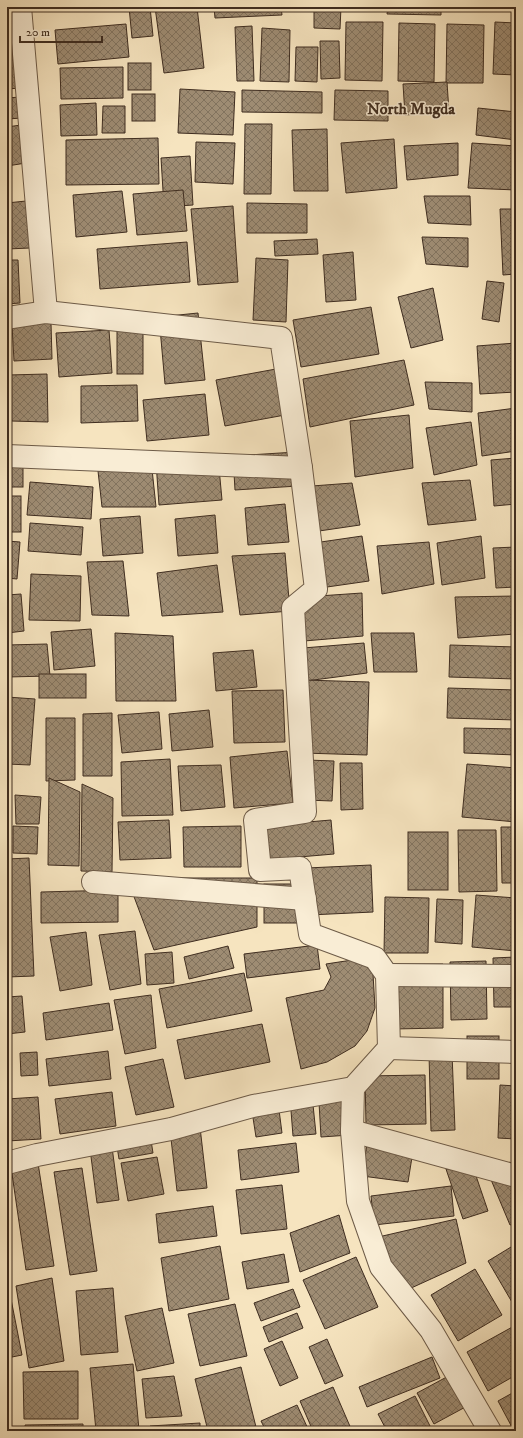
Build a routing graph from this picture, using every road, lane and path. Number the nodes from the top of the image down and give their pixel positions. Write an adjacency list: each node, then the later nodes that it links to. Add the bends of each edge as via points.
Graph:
1 (20, 7): 2 (street)
2 (46, 312): 3 (street); 5 (street, via 281,338)
3 (7, 318)
4 (7, 456): 5 (street)
5 (301, 468): 7 (street, via 316,589 293,608 305,812 255,820 260,870 300,868)
6 (93, 882): 7 (street)
7 (305, 899): 8 (street, via 310,934 375,958)
8 (387, 975): 9 (street); 10 (street)
9 (516, 976)
10 (390, 1048): 11 (street); 12 (street)
11 (516, 1052)
12 (353, 1088): 13 (street); 14 (street, via 254,1106 171,1128)
13 (352, 1131): 15 (street); 16 (street, via 358,1201 382,1267 431,1330)
14 (7, 1163)
15 (516, 1176)
16 (490, 1431)

